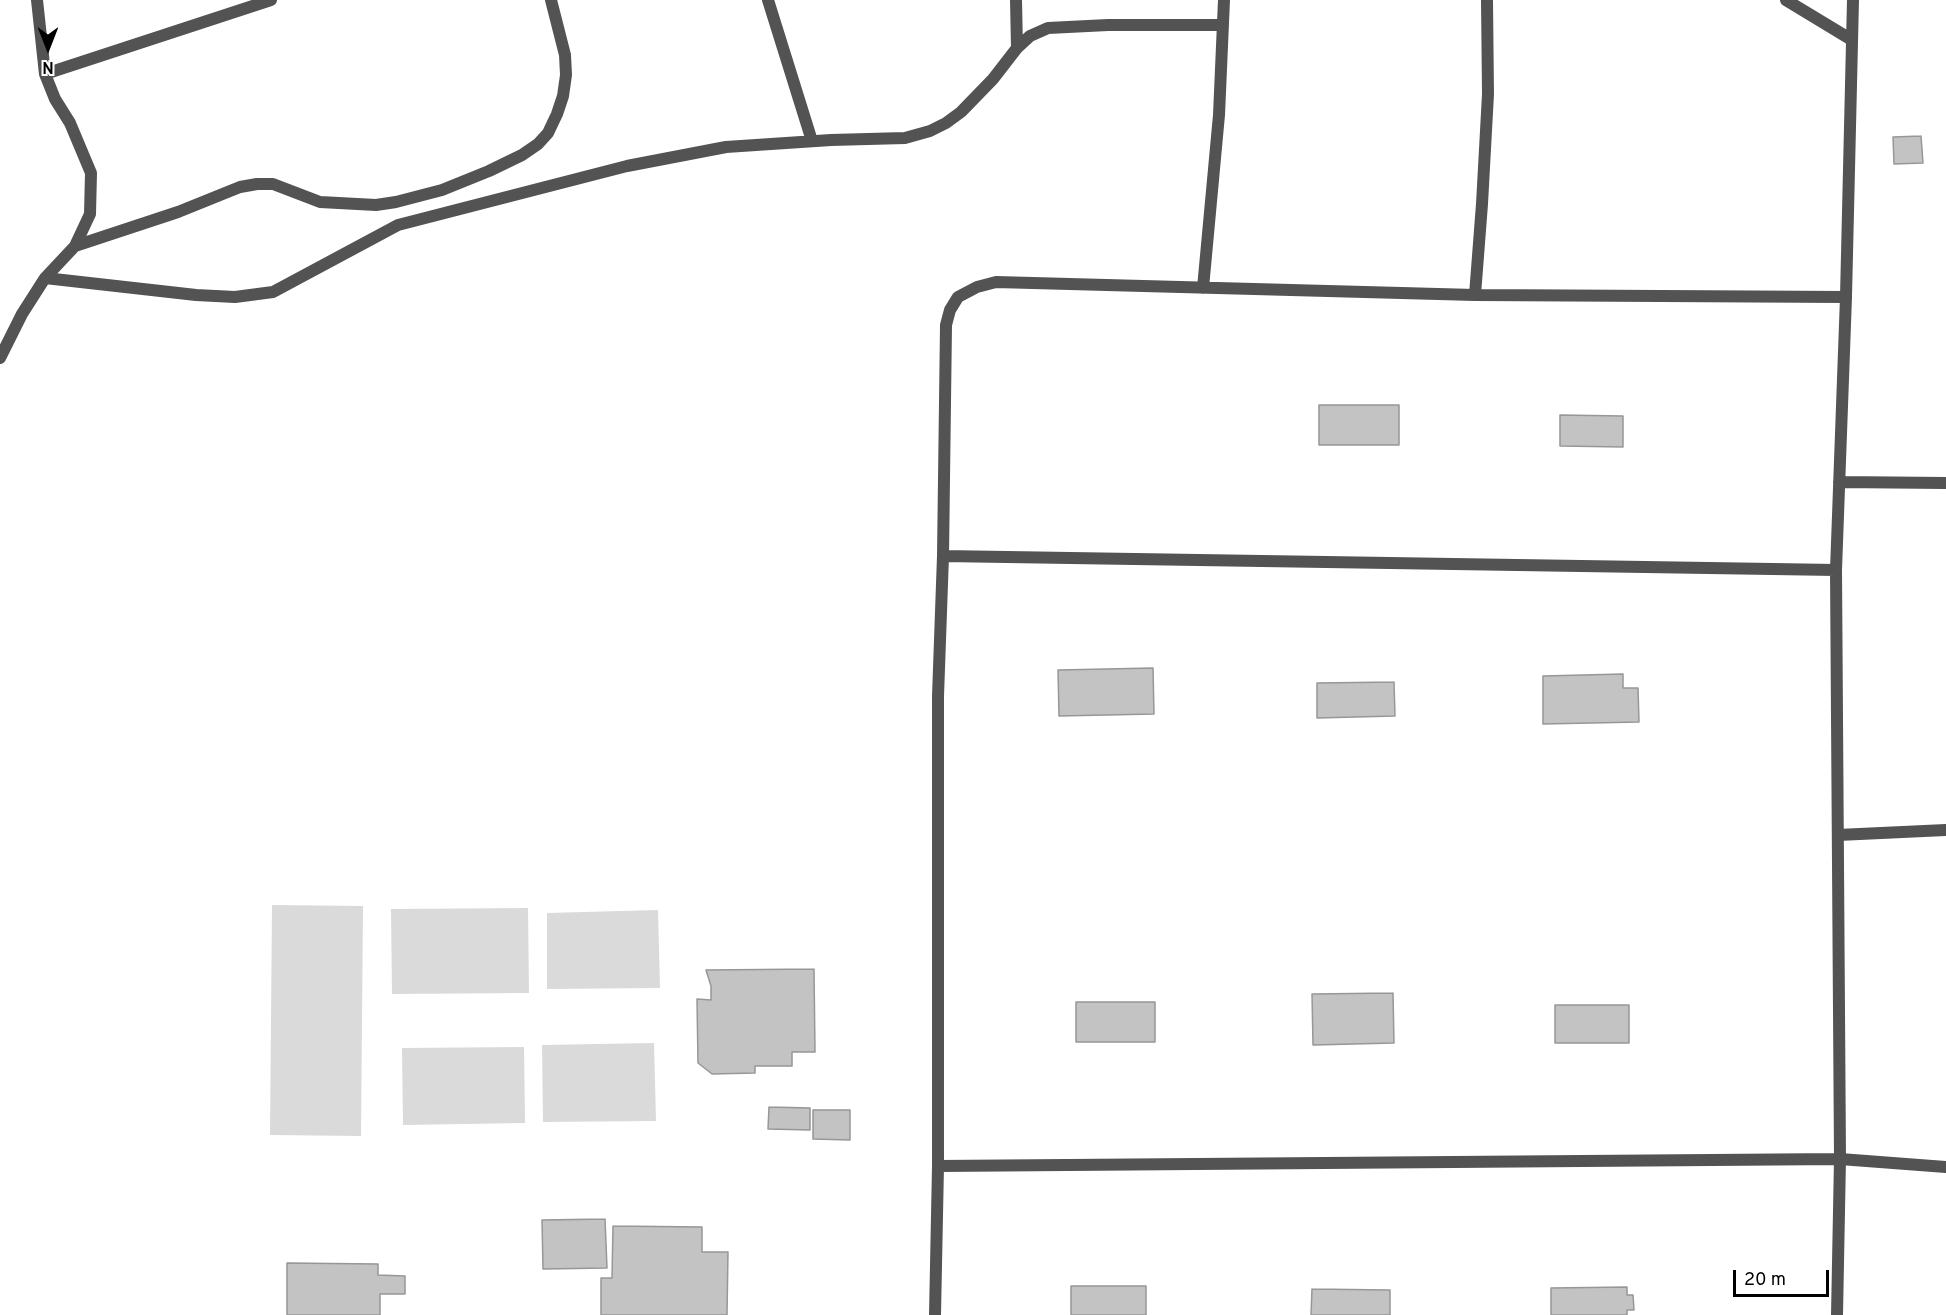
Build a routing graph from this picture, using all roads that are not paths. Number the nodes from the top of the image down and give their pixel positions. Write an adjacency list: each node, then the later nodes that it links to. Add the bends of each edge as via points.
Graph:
1 (37, 0): 13 (street)
2 (271, 0): 13 (street)
3 (551, 0): 15 (street, via 565,55 563,96 548,133 522,155 442,189 375,205 320,202 273,184 240,187)
4 (768, 0): 14 (street)
5 (1016, 0): 12 (street)
6 (1224, 0): 10 (street)
7 (1487, 0): 18 (street, via 1488,94)
8 (1786, 0): 11 (street)
9 (1853, 0): 11 (street)
10 (1223, 25): 12 (street, via 1048,28 1030,36); 17 (street)
11 (1852, 40): 19 (street)
12 (1017, 48): 14 (street, via 961,112 930,131 905,138)
13 (45, 74): 15 (street, via 91,172 90,214)
14 (812, 141): 16 (street, via 726,147 627,166 398,225 273,292 215,296)
15 (75, 246): 16 (street)
16 (45, 278): 20 (street)
17 (1203, 288): 18 (street); 23 (street, via 996,282 958,297 946,325)
18 (1475, 295): 19 (street)
19 (1846, 297): 21 (street)
20 (0, 358)
21 (1839, 482): 22 (street); 24 (street)
22 (1946, 483)
23 (943, 556): 24 (street); 28 (street, via 938,696)
24 (1836, 570): 26 (street)
25 (1946, 830): 26 (street)
26 (1838, 835): 27 (street)
27 (1840, 1159): 28 (street); 29 (street); 31 (street)
28 (938, 1166): 30 (street)
29 (1946, 1167)
30 (935, 1315)
31 (1836, 1315)

